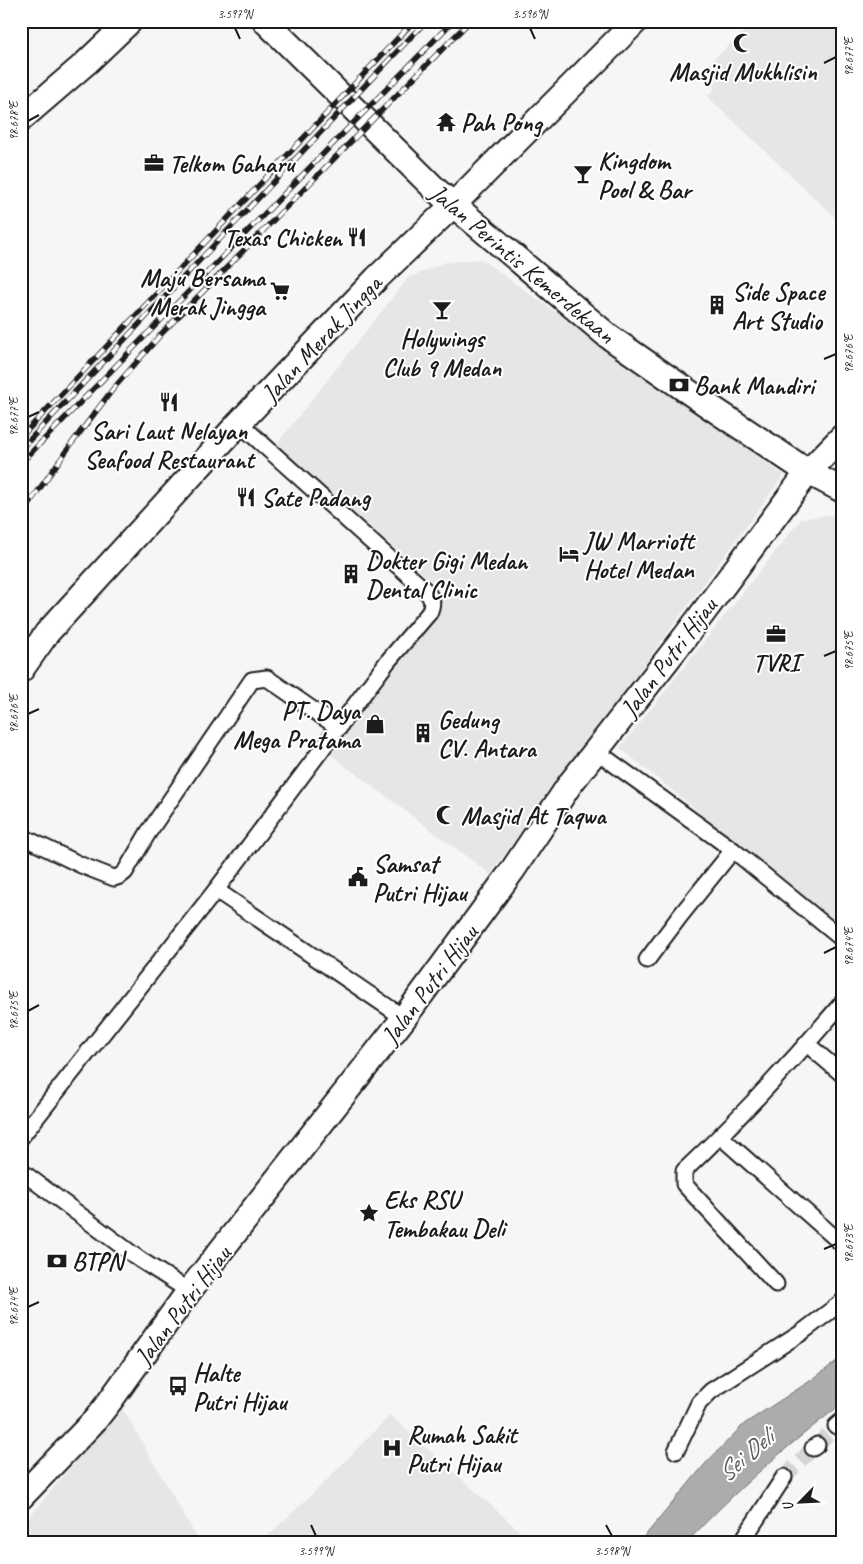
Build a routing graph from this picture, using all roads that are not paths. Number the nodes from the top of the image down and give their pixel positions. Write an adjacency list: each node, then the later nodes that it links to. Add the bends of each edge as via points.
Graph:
1 (130, 21): 4 (main road)
2 (265, 21): 5 (main road, Jalan Perintis Kemerdekaan)
3 (636, 21): 5 (main road, Jalan Merak Jingga)
4 (21, 119)
5 (453, 205): 6 (main road, Jalan Merak Jingga, via 376,278); 8 (main road, Jalan Perintis Kemerdekaan, via 608,336)
6 (239, 423): 10 (main road, Jalan Merak Jingga, via 47,633); 11 (street, via 432,598 429,613 388,661)
7 (842, 437): 8 (main road, Jalan Putri Hijau)
8 (808, 472): 9 (main road, Jalan Perintis Kemerdekaan); 12 (main road, Jalan Putri Hijau)
9 (842, 490)
10 (21, 670)
11 (339, 728): 13 (street, via 267,678 252,680 120,876 114,878 81,865); 15 (street)
12 (596, 751): 14 (street); 19 (main road, Jalan Putri Hijau)
13 (21, 836)
14 (733, 850): 16 (street); 17 (street)
15 (216, 890): 19 (street); 23 (street)
16 (842, 939)
17 (647, 960)
18 (842, 1004): 20 (street)
19 (404, 1018): 27 (main road, Jalan Putri Hijau)
20 (807, 1044): 21 (street); 22 (street)
21 (842, 1074)
22 (720, 1136): 25 (street); 26 (street, via 684,1170 684,1184)
23 (21, 1137)
24 (21, 1171): 27 (street, via 139,1259)
25 (842, 1244)
26 (776, 1284)
27 (189, 1291): 31 (main road, Jalan Putri Hijau, via 96,1419)
28 (842, 1302): 29 (street, via 801,1333 711,1391 699,1403)
29 (676, 1451)
30 (784, 1477): 32 (street)
31 (21, 1497)
32 (741, 1543)

